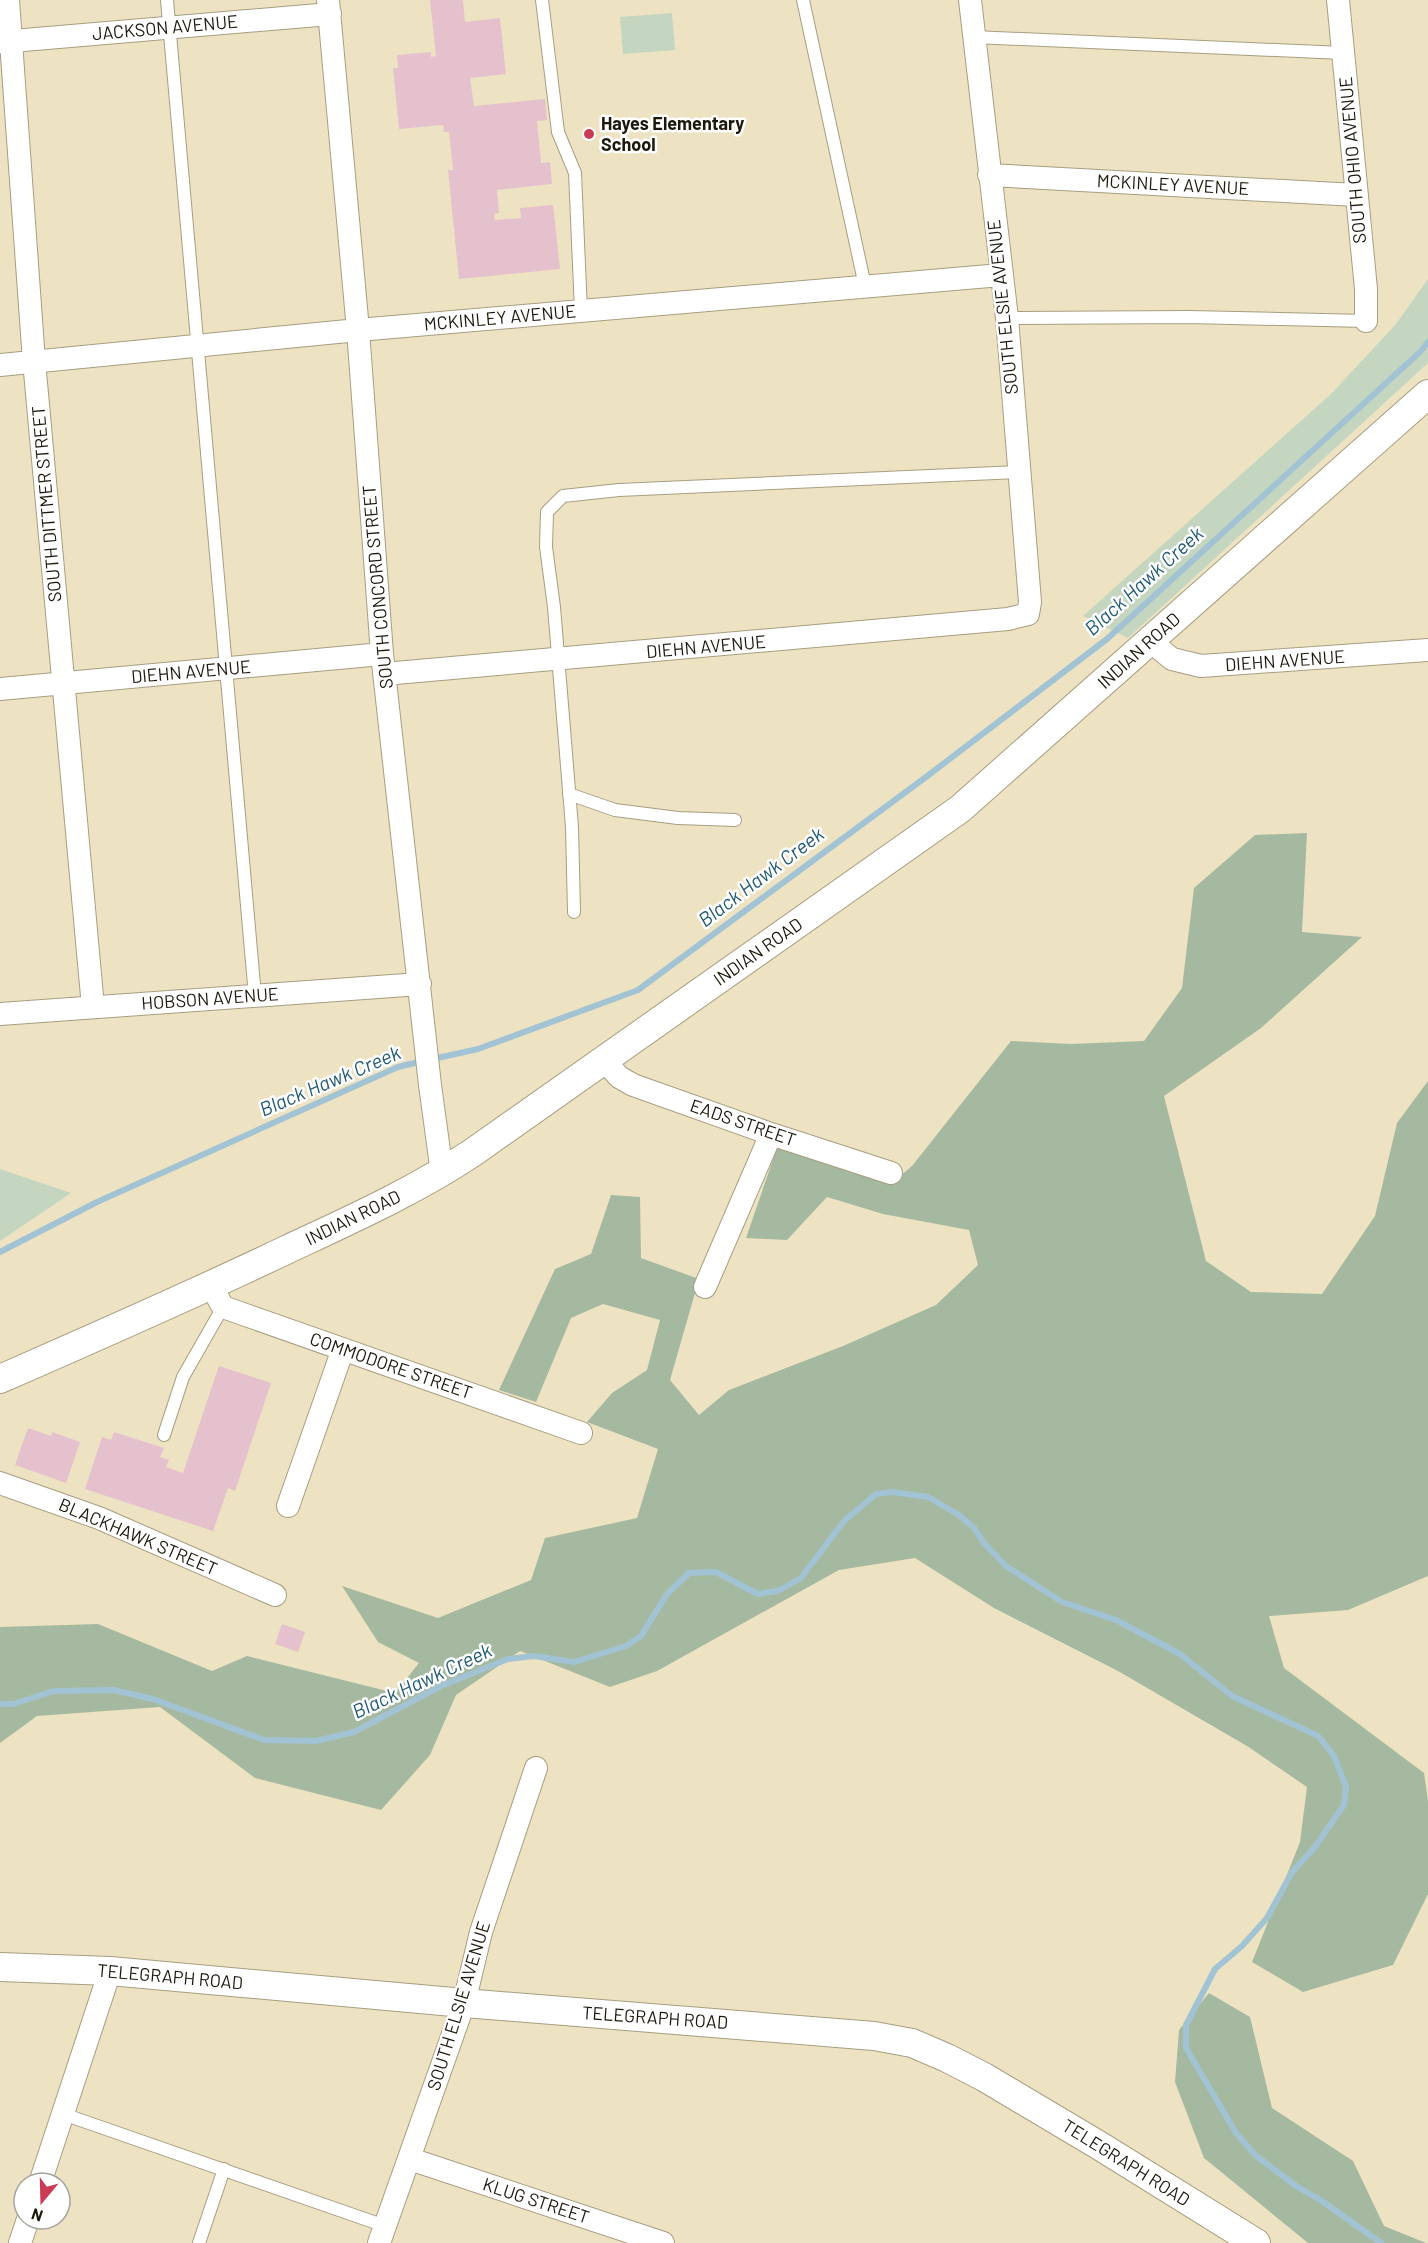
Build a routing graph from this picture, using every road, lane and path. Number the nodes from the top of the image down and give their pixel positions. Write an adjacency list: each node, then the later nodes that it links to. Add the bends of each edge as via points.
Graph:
1 (8, 0): 10 (street, SOUTH DITTMER STREET)
2 (167, 0): 8 (lane)
3 (542, 0): 16 (lane, via 558,132 575,173)
4 (803, 0): 15 (lane)
5 (970, 0): 9 (street, SOUTH ELSIE AVENUE)
6 (1338, 0): 11 (street, SOUTH OHIO AVENUE)
7 (329, 7): 8 (street, JACKSON AVENUE); 19 (street, SOUTH CONCORD STREET)
8 (170, 28): 10 (street, JACKSON AVENUE); 20 (lane)
9 (974, 37): 11 (lane); 12 (street, SOUTH ELSIE AVENUE)
10 (6, 41): 21 (street, SOUTH DITTMER STREET)
11 (1343, 53): 13 (street, SOUTH OHIO AVENUE)
12 (989, 175): 13 (street, MCKINLEY AVENUE); 14 (street, SOUTH ELSIE AVENUE)
13 (1356, 195): 18 (street, SOUTH OHIO AVENUE)
14 (1001, 275): 15 (street, MCKINLEY AVENUE); 17 (street, SOUTH ELSIE AVENUE)
15 (865, 286): 16 (street, MCKINLEY AVENUE)
16 (581, 311): 19 (street, MCKINLEY AVENUE)
17 (1007, 318): 18 (lane); 24 (street, SOUTH ELSIE AVENUE)
18 (1366, 321)
19 (358, 330): 20 (street, MCKINLEY AVENUE); 29 (street, SOUTH CONCORD STREET)
20 (198, 346): 21 (street, MCKINLEY AVENUE); 30 (lane)
21 (34, 361): 22 (street, MCKINLEY AVENUE); 31 (street, SOUTH DITTMER STREET)
22 (0, 364)
23 (1428, 393): 26 (street, INDIAN ROAD)
24 (1019, 472): 25 (street, SOUTH ELSIE AVENUE); 28 (lane, via 619,490 563,496 548,512 546,547)
25 (1028, 614): 28 (street, DIEHN AVENUE, via 1008,620)
26 (1150, 641): 27 (street, DIEHN AVENUE, via 1172,659 1202,666); 40 (street, INDIAN ROAD, via 960,809)
27 (1428, 650)
28 (557, 659): 29 (street, DIEHN AVENUE); 33 (lane)
29 (383, 664): 30 (street, DIEHN AVENUE); 36 (street, SOUTH CONCORD STREET)
30 (226, 668): 31 (street, DIEHN AVENUE); 37 (lane)
31 (63, 683): 32 (street, DIEHN AVENUE); 38 (street, SOUTH DITTMER STREET)
32 (0, 689)
33 (569, 794): 34 (lane, via 615,810); 35 (lane)
34 (735, 820)
35 (574, 912)
36 (420, 984): 37 (street, HOBSON AVENUE); 42 (street, SOUTH CONCORD STREET)
37 (255, 996): 38 (street, HOBSON AVENUE)
38 (93, 1007): 39 (street, HOBSON AVENUE)
39 (0, 1014)
40 (604, 1060): 41 (street, EADS STREET, via 633,1086); 42 (street, INDIAN ROAD)
41 (771, 1134): 43 (street, EADS STREET); 44 (street)
42 (442, 1173): 45 (street, INDIAN ROAD)
43 (891, 1173)
44 (705, 1287)
45 (217, 1297): 46 (street, COMMODORE STREET); 47 (street, INDIAN ROAD); 49 (lane, via 183,1377)
46 (343, 1349): 48 (street, COMMODORE STREET); 51 (street)
47 (0, 1379)
48 (581, 1433)
49 (164, 1435)
50 (0, 1483): 52 (street, BLACKHAWK STREET, via 99,1518)
51 (288, 1506)
52 (275, 1595)
53 (536, 1768): 56 (street, SOUTH ELSIE AVENUE, via 481,1932)
54 (0, 1967): 55 (street, TELEGRAPH ROAD)
55 (110, 1971): 56 (street, TELEGRAPH ROAD); 57 (street)
56 (464, 2003): 58 (street, SOUTH ELSIE AVENUE); 64 (street, TELEGRAPH ROAD, via 874,2036 912,2043 984,2078)
57 (63, 2114): 59 (lane); 60 (street)
58 (410, 2159): 61 (street, SOUTH ELSIE AVENUE); 63 (street, KLUG STREET)
59 (224, 2169): 61 (lane); 62 (lane)
60 (44, 2171)
61 (382, 2235)
62 (199, 2243)
63 (663, 2243)
64 (1256, 2243)

